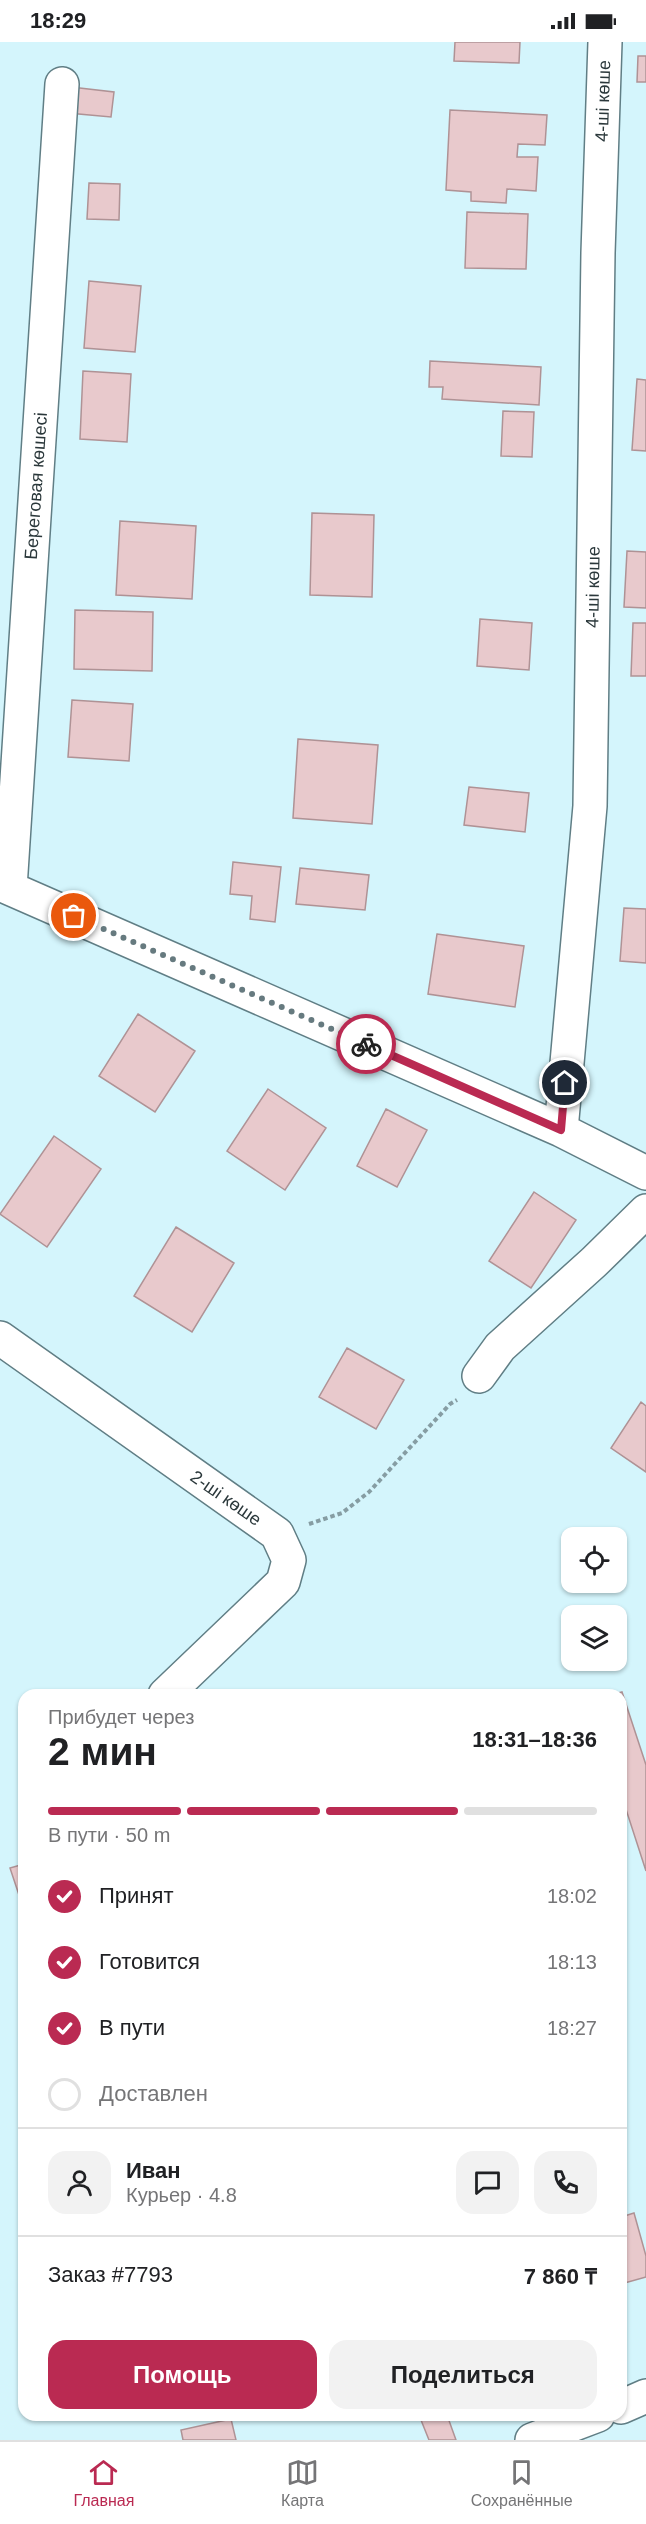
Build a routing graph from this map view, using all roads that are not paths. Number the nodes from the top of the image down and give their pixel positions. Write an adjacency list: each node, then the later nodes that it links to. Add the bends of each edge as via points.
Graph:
1 (605, 42): 4 (street, 4-шi көше, via 590,806)
2 (62, 84): 3 (street, Береговая көшесі)
3 (5, 886): 4 (street)
4 (561, 1130): 5 (street)
5 (646, 1173)
6 (646, 1211): 8 (street, via 500,1347)
7 (0, 1338): 9 (street, 2-ші көше, via 277,1534 289,1560 283,1582)
8 (480, 1376)
9 (171, 1689)
10 (646, 2396): 11 (street)
11 (627, 2404)
12 (582, 2421): 13 (street)
13 (532, 2440)

